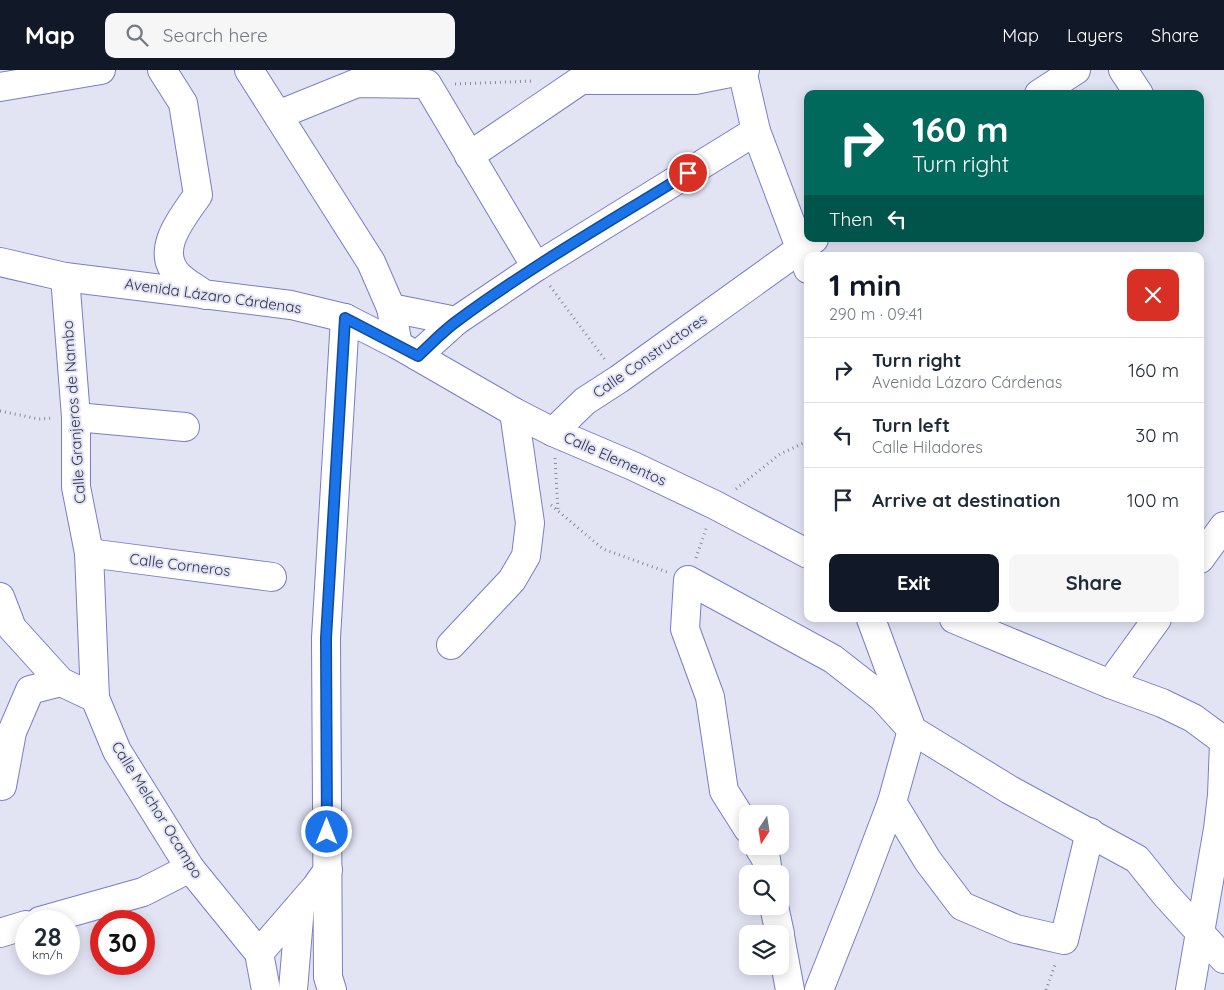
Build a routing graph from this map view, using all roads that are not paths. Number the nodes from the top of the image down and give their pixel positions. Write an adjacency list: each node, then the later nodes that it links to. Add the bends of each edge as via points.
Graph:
1 (101, 70): 7 (street)
2 (162, 70): 18 (street, via 183,103 198,195 170,243 168,260 178,275)
3 (249, 70): 10 (street)
4 (743, 70): 11 (street); 12 (street, via 696,80 581,80)
5 (1076, 70): 8 (street)
6 (1123, 70): 9 (street)
7 (0, 87)
8 (1046, 90)
9 (1136, 90)
10 (278, 115): 12 (street, via 357,83 427,84); 19 (street, via 371,262)
11 (756, 131): 13 (street); 16 (street)
12 (469, 156): 16 (street)
13 (807, 252)
14 (804, 254): 26 (street, Calle Constructores, via 585,401)
15 (0, 262): 17 (street, Avenida Lázaro Cárdenas)
16 (536, 267): 21 (street)
17 (65, 276): 18 (street, Avenida Lázaro Cárdenas); 24 (street, Calle Granjeros de Nambo)
18 (205, 295): 20 (street, Avenida Lázaro Cárdenas, via 291,305)
19 (391, 308): 21 (street); 22 (street)
20 (345, 318): 22 (street, Avenida Lázaro Cárdenas); 47 (street, via 326,638)
21 (456, 322): 22 (street)
22 (408, 350): 23 (street, Calle Elementos)
23 (514, 412): 26 (street, Calle Elementos); 36 (street, via 530,523 526,556 512,580)
24 (76, 417): 25 (street); 29 (street, Calle Granjeros de Nambo, via 76,487)
25 (185, 427)
26 (553, 432): 28 (street, Calle Elementos, via 715,505)
27 (1224, 526): 30 (street)
28 (804, 552)
29 (89, 553): 31 (street, Calle Corneros); 39 (street, Calle Granjeros de Nambo)
30 (1204, 554)
31 (272, 576)
32 (0, 597): 37 (street, via 12,628)
33 (872, 622): 40 (street)
34 (961, 622): 38 (street)
35 (1155, 622): 38 (street)
36 (451, 645)
37 (61, 682): 39 (street); 42 (street, via 30,690 12,732)
38 (1110, 684): 41 (street, via 1162,702 1193,718)
39 (96, 698): 46 (street, Calle Melchor Ocampo, via 117,751)
40 (912, 730): 43 (street); 44 (street, via 883,698 833,659 688,580 685,629 710,696 724,791); 45 (street, via 1010,790)
41 (1224, 742): 48 (street)
42 (2, 786)
43 (892, 802): 45 (street, via 928,861 962,906 1016,929 1064,940); 60 (street)
44 (739, 815)
45 (1090, 832): 53 (street, via 1137,859)
46 (190, 868): 50 (street, via 143,892); 54 (street, Calle Melchor Ocampo)
47 (328, 870): 49 (street); 58 (street, via 328,977)
48 (1216, 897): 53 (street)
49 (300, 906): 54 (street); 57 (street)
50 (79, 910)
51 (15, 928): 52 (street)
52 (0, 933)
53 (1214, 944): 61 (street)
54 (259, 953): 56 (street, Calle Melchor Ocampo)
55 (787, 975): 59 (street)
56 (266, 990)
57 (293, 990)
58 (332, 990)
59 (790, 990)
60 (819, 990)
61 (1190, 990)

